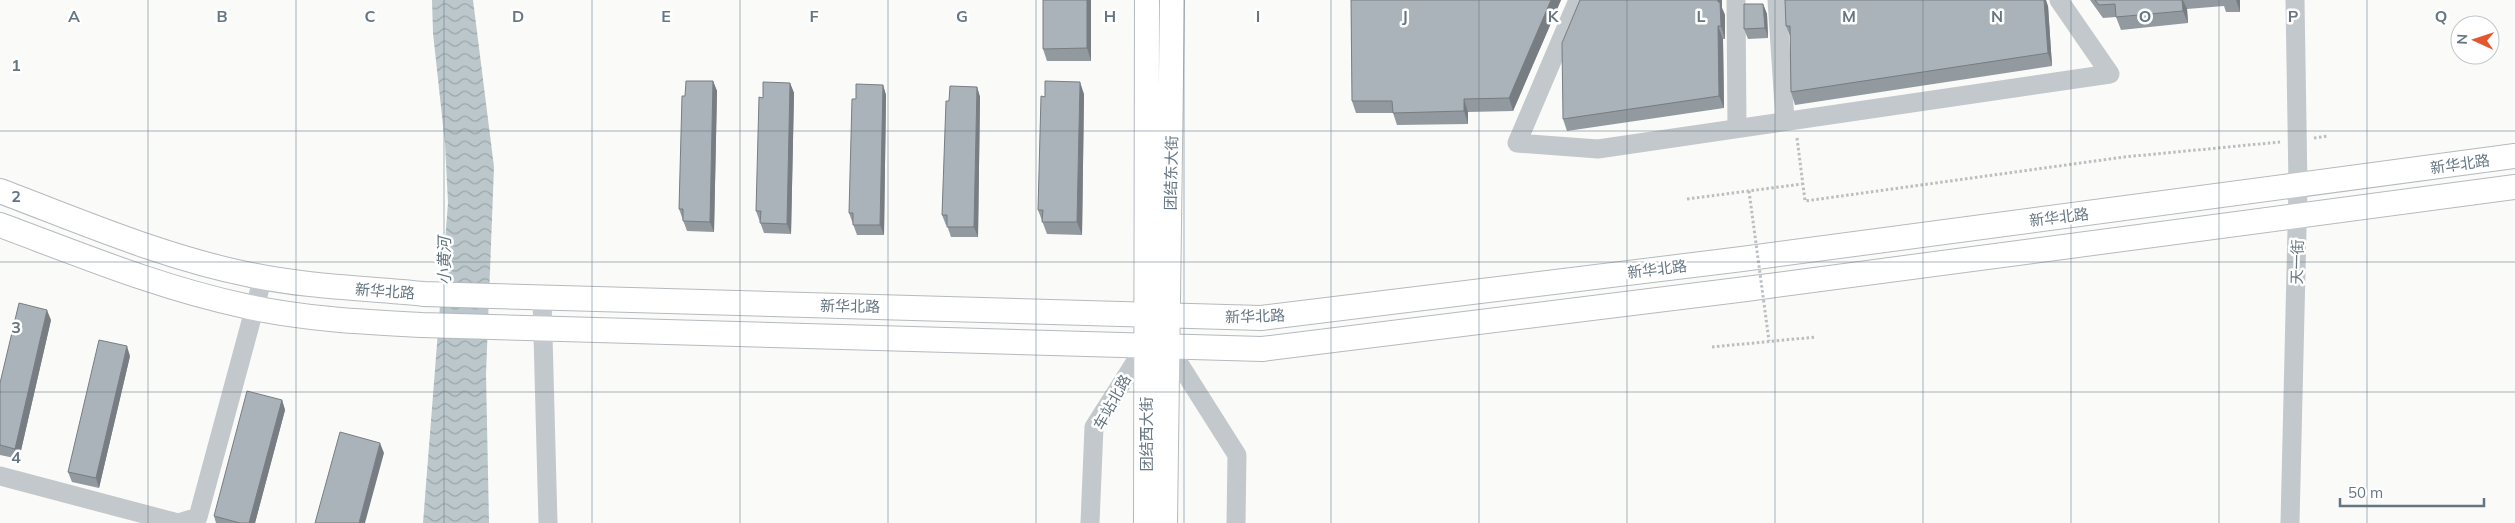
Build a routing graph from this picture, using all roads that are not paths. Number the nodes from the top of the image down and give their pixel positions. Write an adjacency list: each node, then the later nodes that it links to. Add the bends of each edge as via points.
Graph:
1 (1147, 0): 19 (main road, 团结东大街)
2 (1172, 0): 19 (main road, 团结东大街)
3 (1578, 0): 9 (street, via 1517,143 1598,149)
4 (1736, 0): 9 (street)
5 (1776, 0): 8 (street)
6 (2059, 0): 8 (street, via 2110,74)
7 (2295, 0): 11 (street, 天一街)
8 (1790, 120): 9 (street)
9 (1737, 128)
10 (2515, 156): 11 (main road, 新华北路)
11 (2298, 186): 14 (street, 天一街); 19 (main road, 新华北路, via 1261,318)
12 (2515, 187): 14 (main road, 新华北路)
13 (0, 191): 16 (main road, 新华北路, via 165,252)
14 (2298, 216): 21 (main road, 新华北路, via 1272,348); 28 (street, 天一街)
15 (0, 225): 18 (main road, 新华北路, via 155,282)
16 (263, 277): 17 (main road, 新华北路, via 326,287); 18 (street)
17 (542, 298): 19 (main road, 新华北路); 20 (street)
18 (255, 308): 20 (main road, 新华北路, via 323,318 422,325); 22 (street, via 198,517 178,523)
19 (1157, 315): 21 (main road, 团结东大街)
20 (543, 328): 21 (main road, 新华北路); 23 (street)
21 (1157, 345): 24 (street, 车站北路, via 1094,427); 25 (main road, 团结西大街); 26 (main road, 团结西大街); 27 (street, via 1237,455)
22 (0, 476)
23 (548, 523)
24 (1090, 523)
25 (1146, 523)
26 (1165, 523)
27 (1236, 523)
28 (2290, 523)

